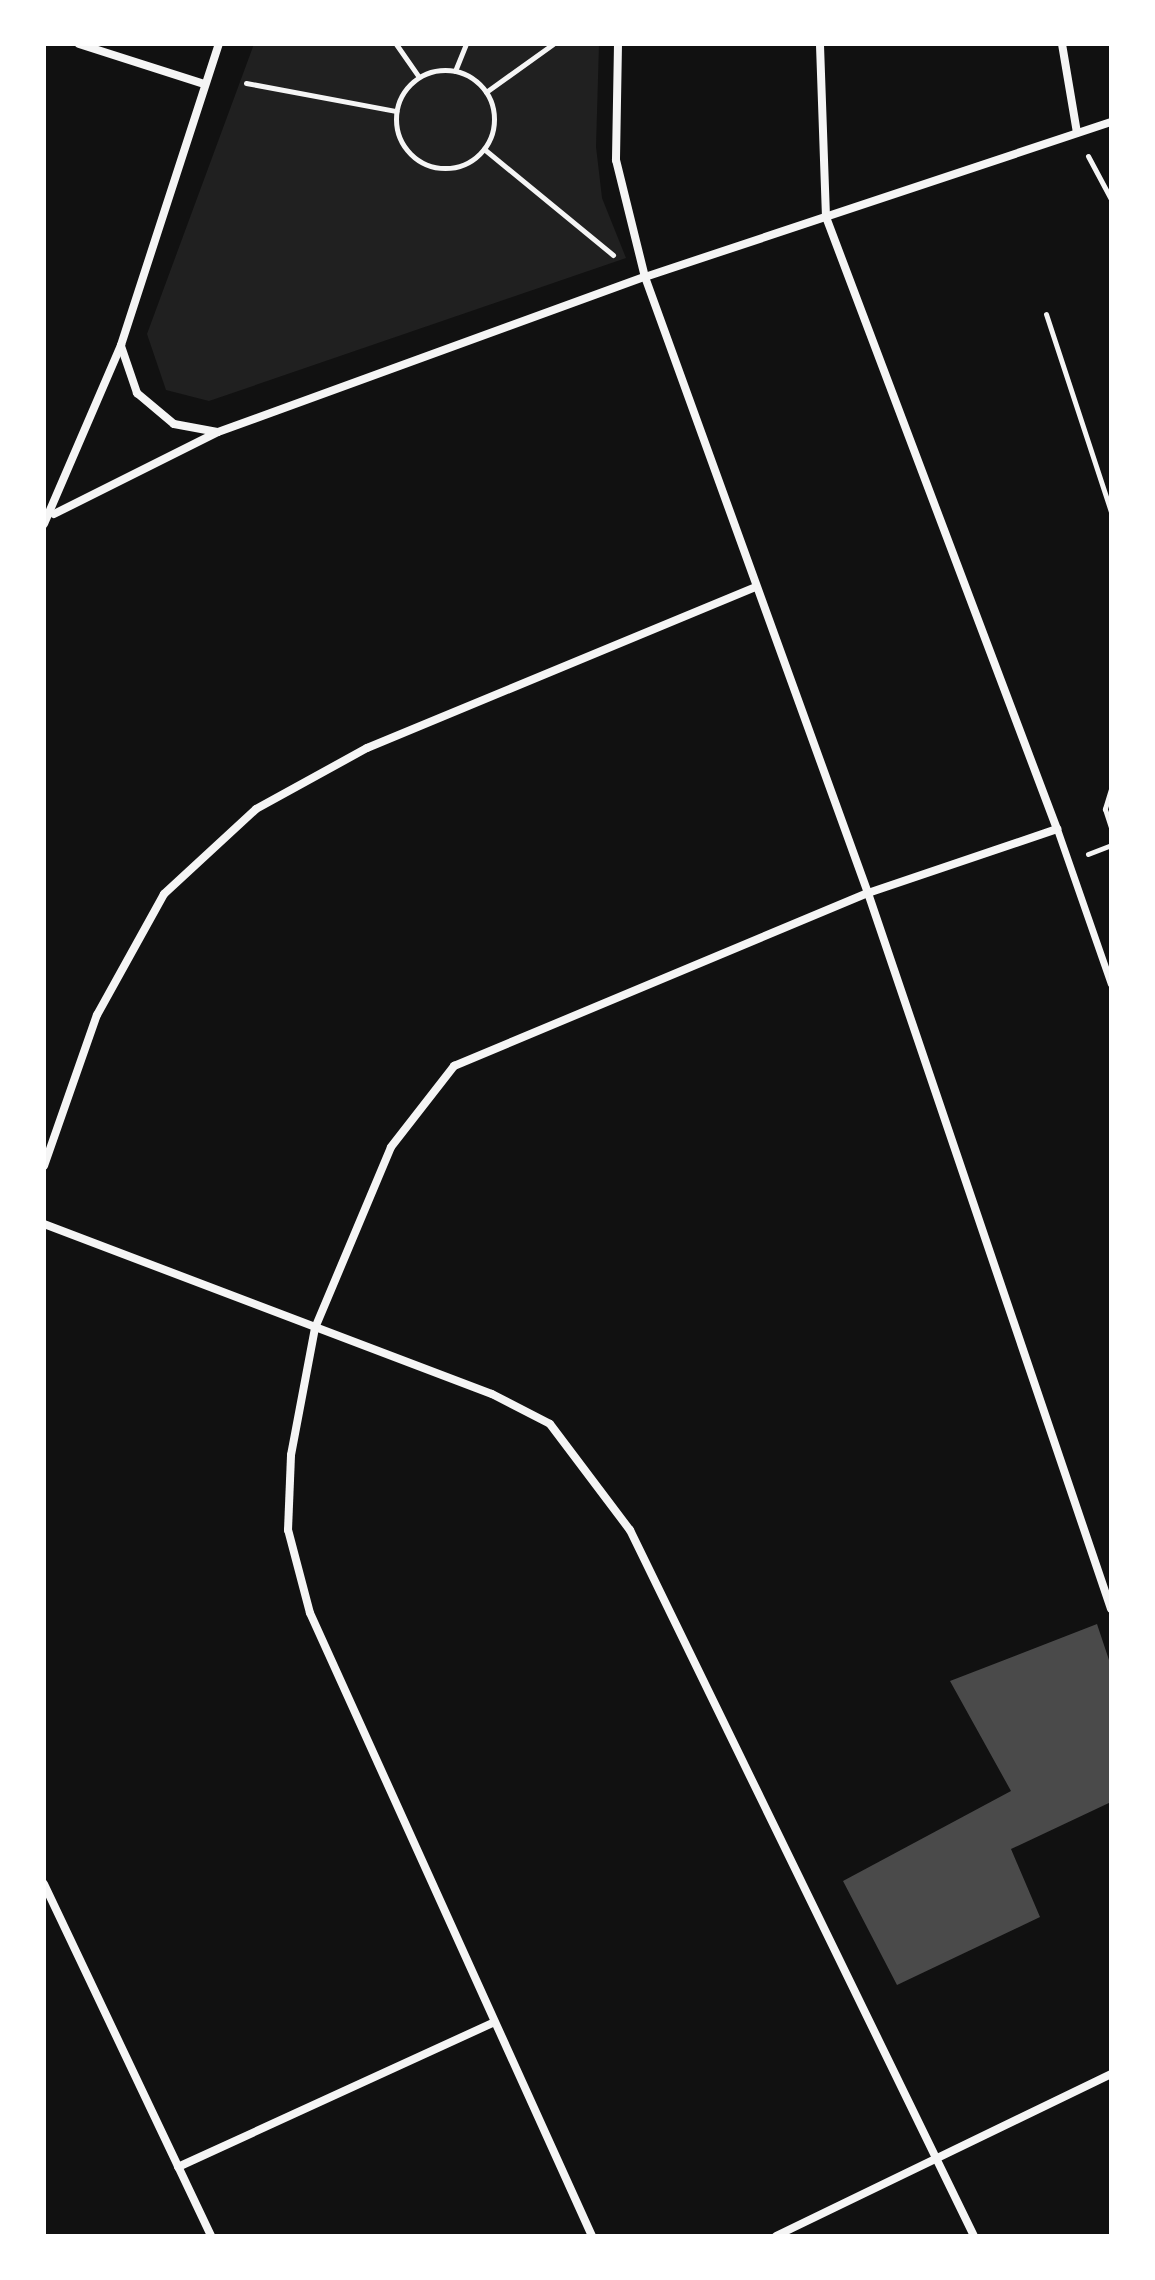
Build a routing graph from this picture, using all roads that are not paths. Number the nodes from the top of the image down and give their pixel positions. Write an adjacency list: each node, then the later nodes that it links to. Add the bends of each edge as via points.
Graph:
1 (79, 44): 6 (street)
2 (219, 44): 6 (street)
3 (618, 44): 10 (street, via 616,160)
4 (820, 44): 9 (street)
5 (1062, 44): 8 (street)
6 (204, 84): 11 (street)
7 (1111, 122): 8 (street)
8 (1077, 133): 9 (street)
9 (826, 217): 10 (street); 16 (street)
10 (645, 277): 12 (street); 15 (street)
11 (121, 345): 12 (street, via 137,393 174,424); 13 (street)
12 (218, 432): 13 (street)
13 (54, 514): 14 (street)
14 (44, 524)
15 (754, 588): 17 (street); 19 (street, via 367,748 256,809 164,894 97,1015)
16 (1057, 829): 17 (street); 18 (street)
17 (868, 893): 21 (street, via 454,1066 391,1147); 22 (street)
18 (1111, 984)
19 (44, 1166)
20 (44, 1224): 21 (street)
21 (315, 1328): 24 (street, via 291,1455 288,1530 310,1613); 26 (street, via 492,1394 550,1424 621,1519)
22 (1111, 1609)
23 (44, 1884): 27 (street)
24 (494, 2022): 27 (street); 29 (street)
25 (1111, 2074): 26 (street)
26 (939, 2159): 30 (street); 31 (street)
27 (178, 2167): 28 (street)
28 (211, 2236)
29 (592, 2236)
30 (776, 2236)
31 (974, 2236)

